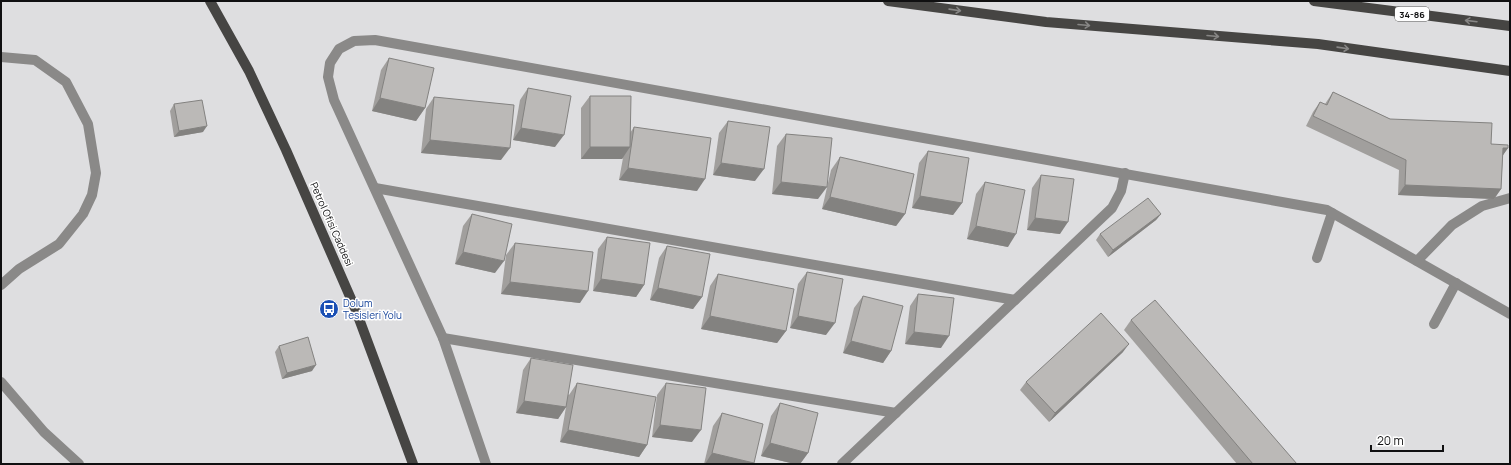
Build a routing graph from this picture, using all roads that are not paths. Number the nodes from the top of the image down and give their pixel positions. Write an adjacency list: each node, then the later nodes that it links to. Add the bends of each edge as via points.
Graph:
1 (210, 1): 22 (main road, Petrol Ofisi Caddesi, via 249,71 286,150 355,308)
2 (888, 1): 6 (main road, one-way to 6, via 1046,22 1318,44)
3 (1314, 1): 4 (main road, 34-86, one-way to 3)
4 (1510, 26)
5 (1, 57): 14 (street, via 35,60 66,82 88,124 96,173 92,195 83,214 58,244 18,269)
6 (1510, 71)
7 (1125, 173): 8 (street, via 383,41 354,41 339,49 330,63 328,77 334,100); 10 (street, via 1298,204); 15 (street, via 1121,191 1112,208)
8 (375, 188): 15 (street); 18 (street)
9 (1510, 198): 12 (street, via 1482,206 1452,225)
10 (1332, 213): 11 (street); 12 (street)
11 (1318, 258)
12 (1417, 261): 13 (street)
13 (1456, 283): 16 (street); 17 (street)
14 (1, 285)
15 (1015, 300): 20 (street)
16 (1510, 314)
17 (1434, 324)
18 (443, 338): 20 (street); 23 (street)
19 (1, 382): 21 (street, via 44,432)
20 (896, 413): 24 (street)
21 (79, 464)
22 (413, 464)
23 (486, 464)
24 (842, 464)

